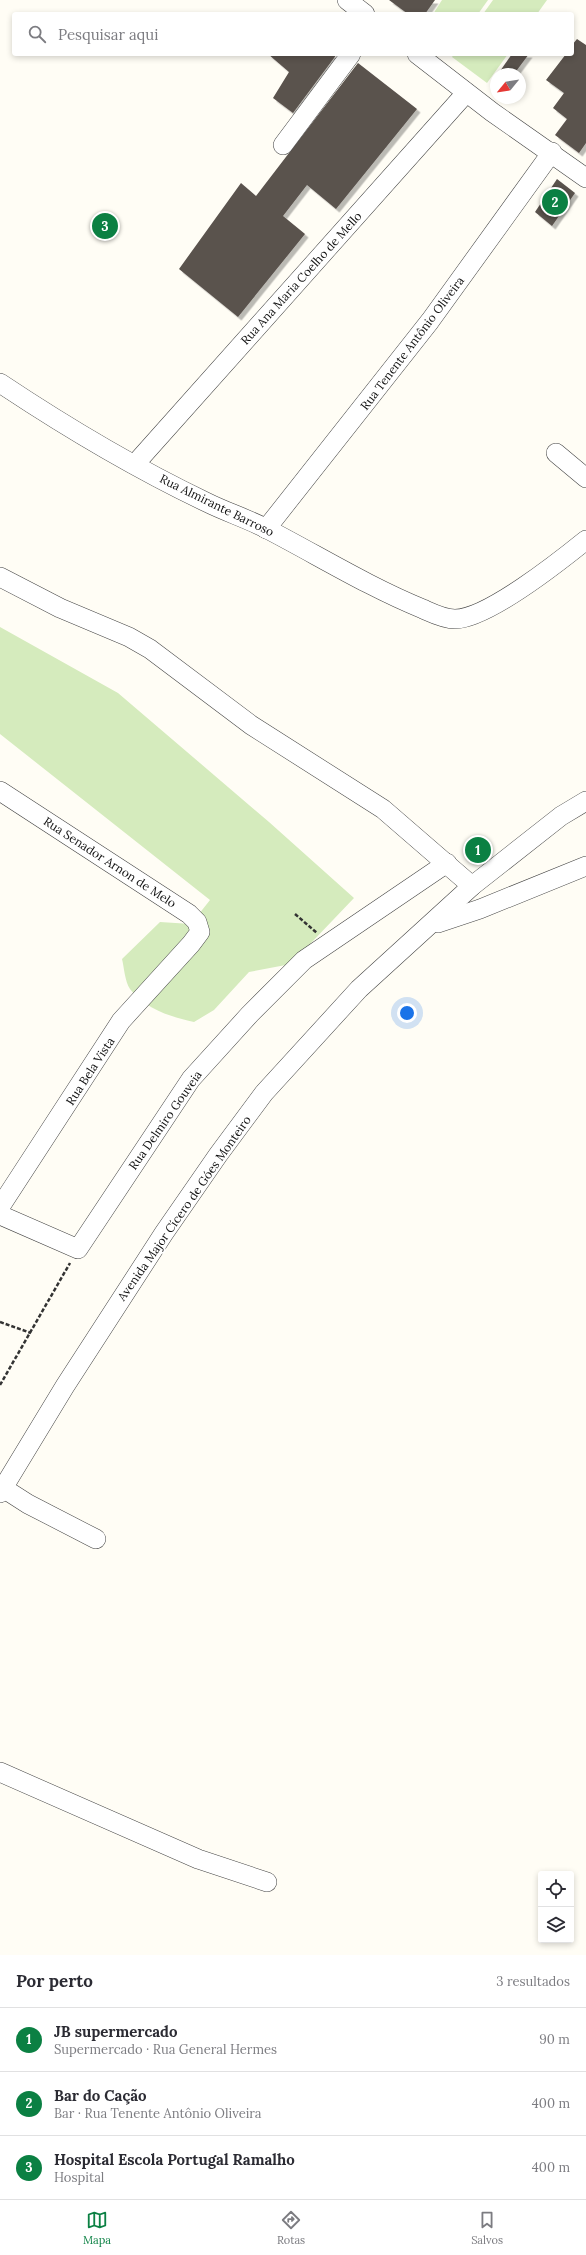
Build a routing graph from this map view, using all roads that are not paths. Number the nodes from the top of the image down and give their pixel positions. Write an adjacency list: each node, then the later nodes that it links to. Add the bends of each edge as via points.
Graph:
1 (347, 0): 2 (street)
2 (362, 12)
3 (350, 56): 6 (street)
4 (420, 56): 5 (street)
5 (466, 92): 7 (street); 11 (street, Rua Ana Maria Coelho de Mello)
6 (283, 145)
7 (552, 152): 8 (street); 13 (street, Rua Tenente Antônio Oliveira, via 430,321)
8 (586, 178)
9 (0, 383): 11 (street, Rua Almirante Barroso, via 103,448)
10 (556, 453): 12 (street)
11 (135, 464): 13 (street, Rua Almirante Barroso, via 206,502)
12 (586, 478)
13 (266, 529): 14 (street, Rua Almirante Barroso, via 402,601 454,619 470,616 512,593)
14 (586, 540)
15 (0, 577): 18 (street, via 150,649 251,725 372,801)
16 (0, 791): 23 (street, Rua Senador Arnon de Melo, via 189,914 197,922 200,932)
17 (586, 801): 20 (street, Avenida Major Cícero de Góes Monteiro, via 561,816)
18 (447, 863): 20 (street); 25 (street, Rua Delmiro Gouveia, via 304,960 250,1014 191,1079 78,1249)
19 (586, 866): 21 (street)
20 (469, 889): 21 (street); 22 (street, Avenida Major Cícero de Góes Monteiro)
21 (480, 908): 22 (street)
22 (431, 925): 26 (street, Avenida Major Cícero de Góes Monteiro, via 359,989 264,1093 164,1233)
23 (191, 944): 24 (street, Rua Bela Vista, via 121,1021)
24 (0, 1207)
25 (0, 1215)
26 (1, 1490): 27 (street)
27 (96, 1539)
28 (0, 1772): 29 (street, via 198,1859)
29 (267, 1882)

